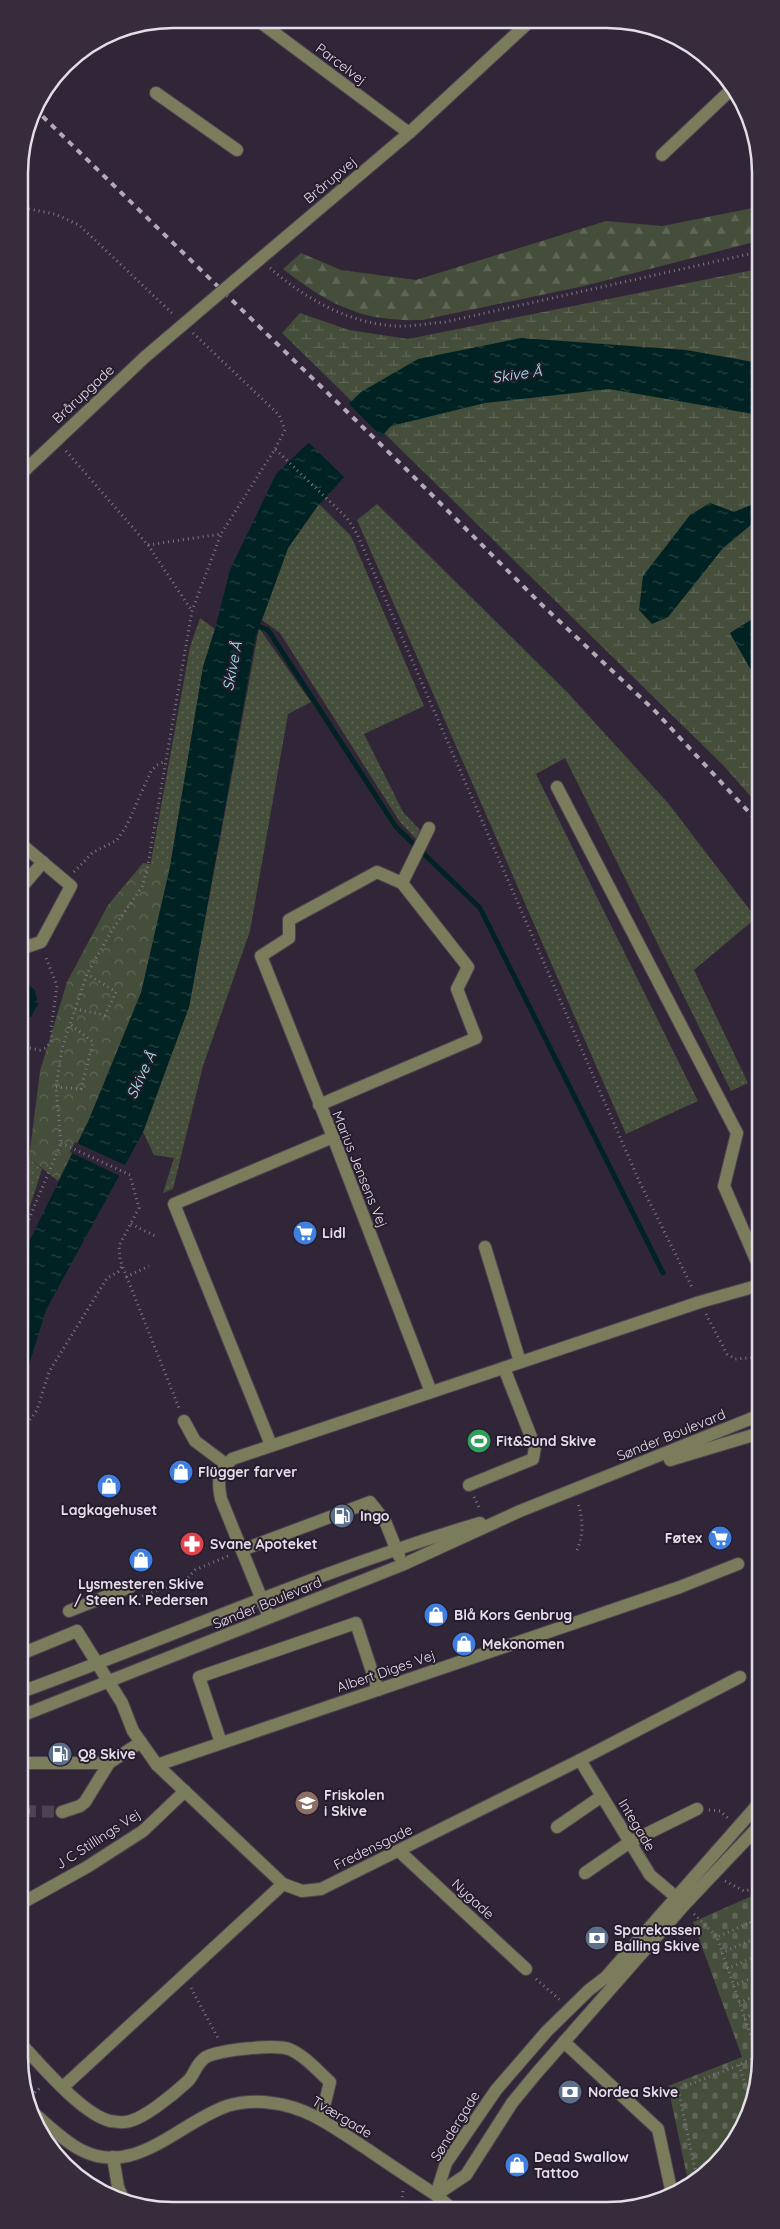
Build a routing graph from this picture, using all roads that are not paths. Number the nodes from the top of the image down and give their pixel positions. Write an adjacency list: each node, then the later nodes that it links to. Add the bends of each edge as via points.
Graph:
1 (268, 28): 5 (street, Parcelvej)
2 (522, 28): 5 (street, Brårupvej)
3 (728, 92): 7 (street)
4 (156, 93): 6 (street)
5 (409, 133): 8 (street, Brårupvej, bridge)
6 (237, 150)
7 (662, 155)
8 (145, 357): 9 (street, Brårupgade)
9 (28, 467)
10 (557, 787): 20 (street, via 736,1133 724,1186)
11 (429, 828): 15 (street)
12 (28, 850): 13 (street)
13 (43, 862): 14 (street); 16 (street, via 71,886 41,942)
14 (28, 880)
15 (402, 883): 17 (street, Marius Jensens Vej, via 377,872 289,920 289,938 260,956); 17 (street, via 468,966 457,989 476,1038)
16 (28, 946)
17 (319, 1105): 18 (street, Marius Jensens Vej)
18 (333, 1137): 24 (street, Marius Jensens Vej); 28 (street, via 174,1204)
19 (484, 1247): 22 (street)
20 (752, 1251)
21 (752, 1287): 22 (street)
22 (520, 1362): 23 (street)
23 (504, 1368): 24 (street); 31 (street, via 535,1447 533,1459)
24 (431, 1392): 28 (street)
25 (752, 1418): 30 (street, Sønder Boulevard)
26 (184, 1421): 29 (street, via 195,1441)
27 (752, 1434): 30 (street, Sønder Boulevard)
28 (271, 1445): 29 (street, via 232,1459)
29 (227, 1465): 33 (street, via 222,1469 218,1482)
30 (594, 1483): 32 (street, Sønder Boulevard)
31 (469, 1485)
32 (520, 1511): 34 (street, Sønder Boulevard); 36 (street, Sønder Boulevard)
33 (242, 1550): 34 (street, via 370,1502 385,1521); 38 (street)
34 (396, 1550): 36 (street); 38 (street, Sønder Boulevard)
35 (738, 1564): 46 (street, Albert Diges Vej)
36 (402, 1565): 40 (street, Sønder Boulevard)
37 (130, 1587): 39 (street)
38 (262, 1599): 40 (street); 42 (street, Sønder Boulevard)
39 (69, 1611)
40 (269, 1617): 44 (street, Sønder Boulevard)
41 (28, 1651): 42 (street, via 77,1631)
42 (96, 1665): 44 (street); 45 (street, Sønder Boulevard)
43 (740, 1677): 50 (street, Fredensgade)
44 (108, 1683): 47 (street, Sønder Boulevard); 48 (street)
45 (28, 1689)
46 (378, 1690): 49 (street, Albert Diges Vej); 49 (street, via 356,1623 199,1677)
47 (28, 1713)
48 (141, 1742): 52 (street); 53 (street)
49 (222, 1743): 53 (street, Albert Diges Vej)
50 (580, 1760): 55 (street, Integade); 62 (street, Fredensgade)
51 (28, 1763): 52 (street)
52 (109, 1763): 58 (street, via 85,1802)
53 (157, 1765): 54 (street)
54 (185, 1792): 64 (street); 66 (street, J C Stillings Vej, via 143,1831)
55 (602, 1796): 59 (street); 61 (street, Integade)
56 (697, 1809): 61 (street)
57 (752, 1811): 65 (street, Søndergade)
58 (62, 1812)
59 (557, 1827)
60 (752, 1833): 68 (street)
61 (630, 1842): 63 (street); 65 (street, Integade, via 650,1875)
62 (399, 1851): 64 (street, Fredensgade, via 321,1889 302,1891); 67 (street, Nygade)
63 (585, 1873)
64 (283, 1884): 70 (street)
65 (676, 1897): 76 (street, Søndergade, via 606,1977 546,2031 491,2098 446,2163)
66 (28, 1900)
67 (526, 1969)
68 (564, 2042): 74 (street, via 658,2129); 76 (street, via 512,2103 466,2175)
69 (28, 2051): 70 (street)
70 (63, 2087): 72 (street, via 98,2116 126,2122 142,2117 189,2080 206,2057 253,2048 288,2049 330,2082)
71 (41, 2119): 73 (street, via 80,2150)
72 (321, 2119): 73 (street, Tværgade, via 297,2108 274,2103 236,2104 215,2111 143,2152); 76 (street, Tværgade)
73 (112, 2157): 75 (street)
74 (671, 2188)
75 (120, 2192)
76 (436, 2196): 77 (street, Tværgade)
77 (444, 2202)

